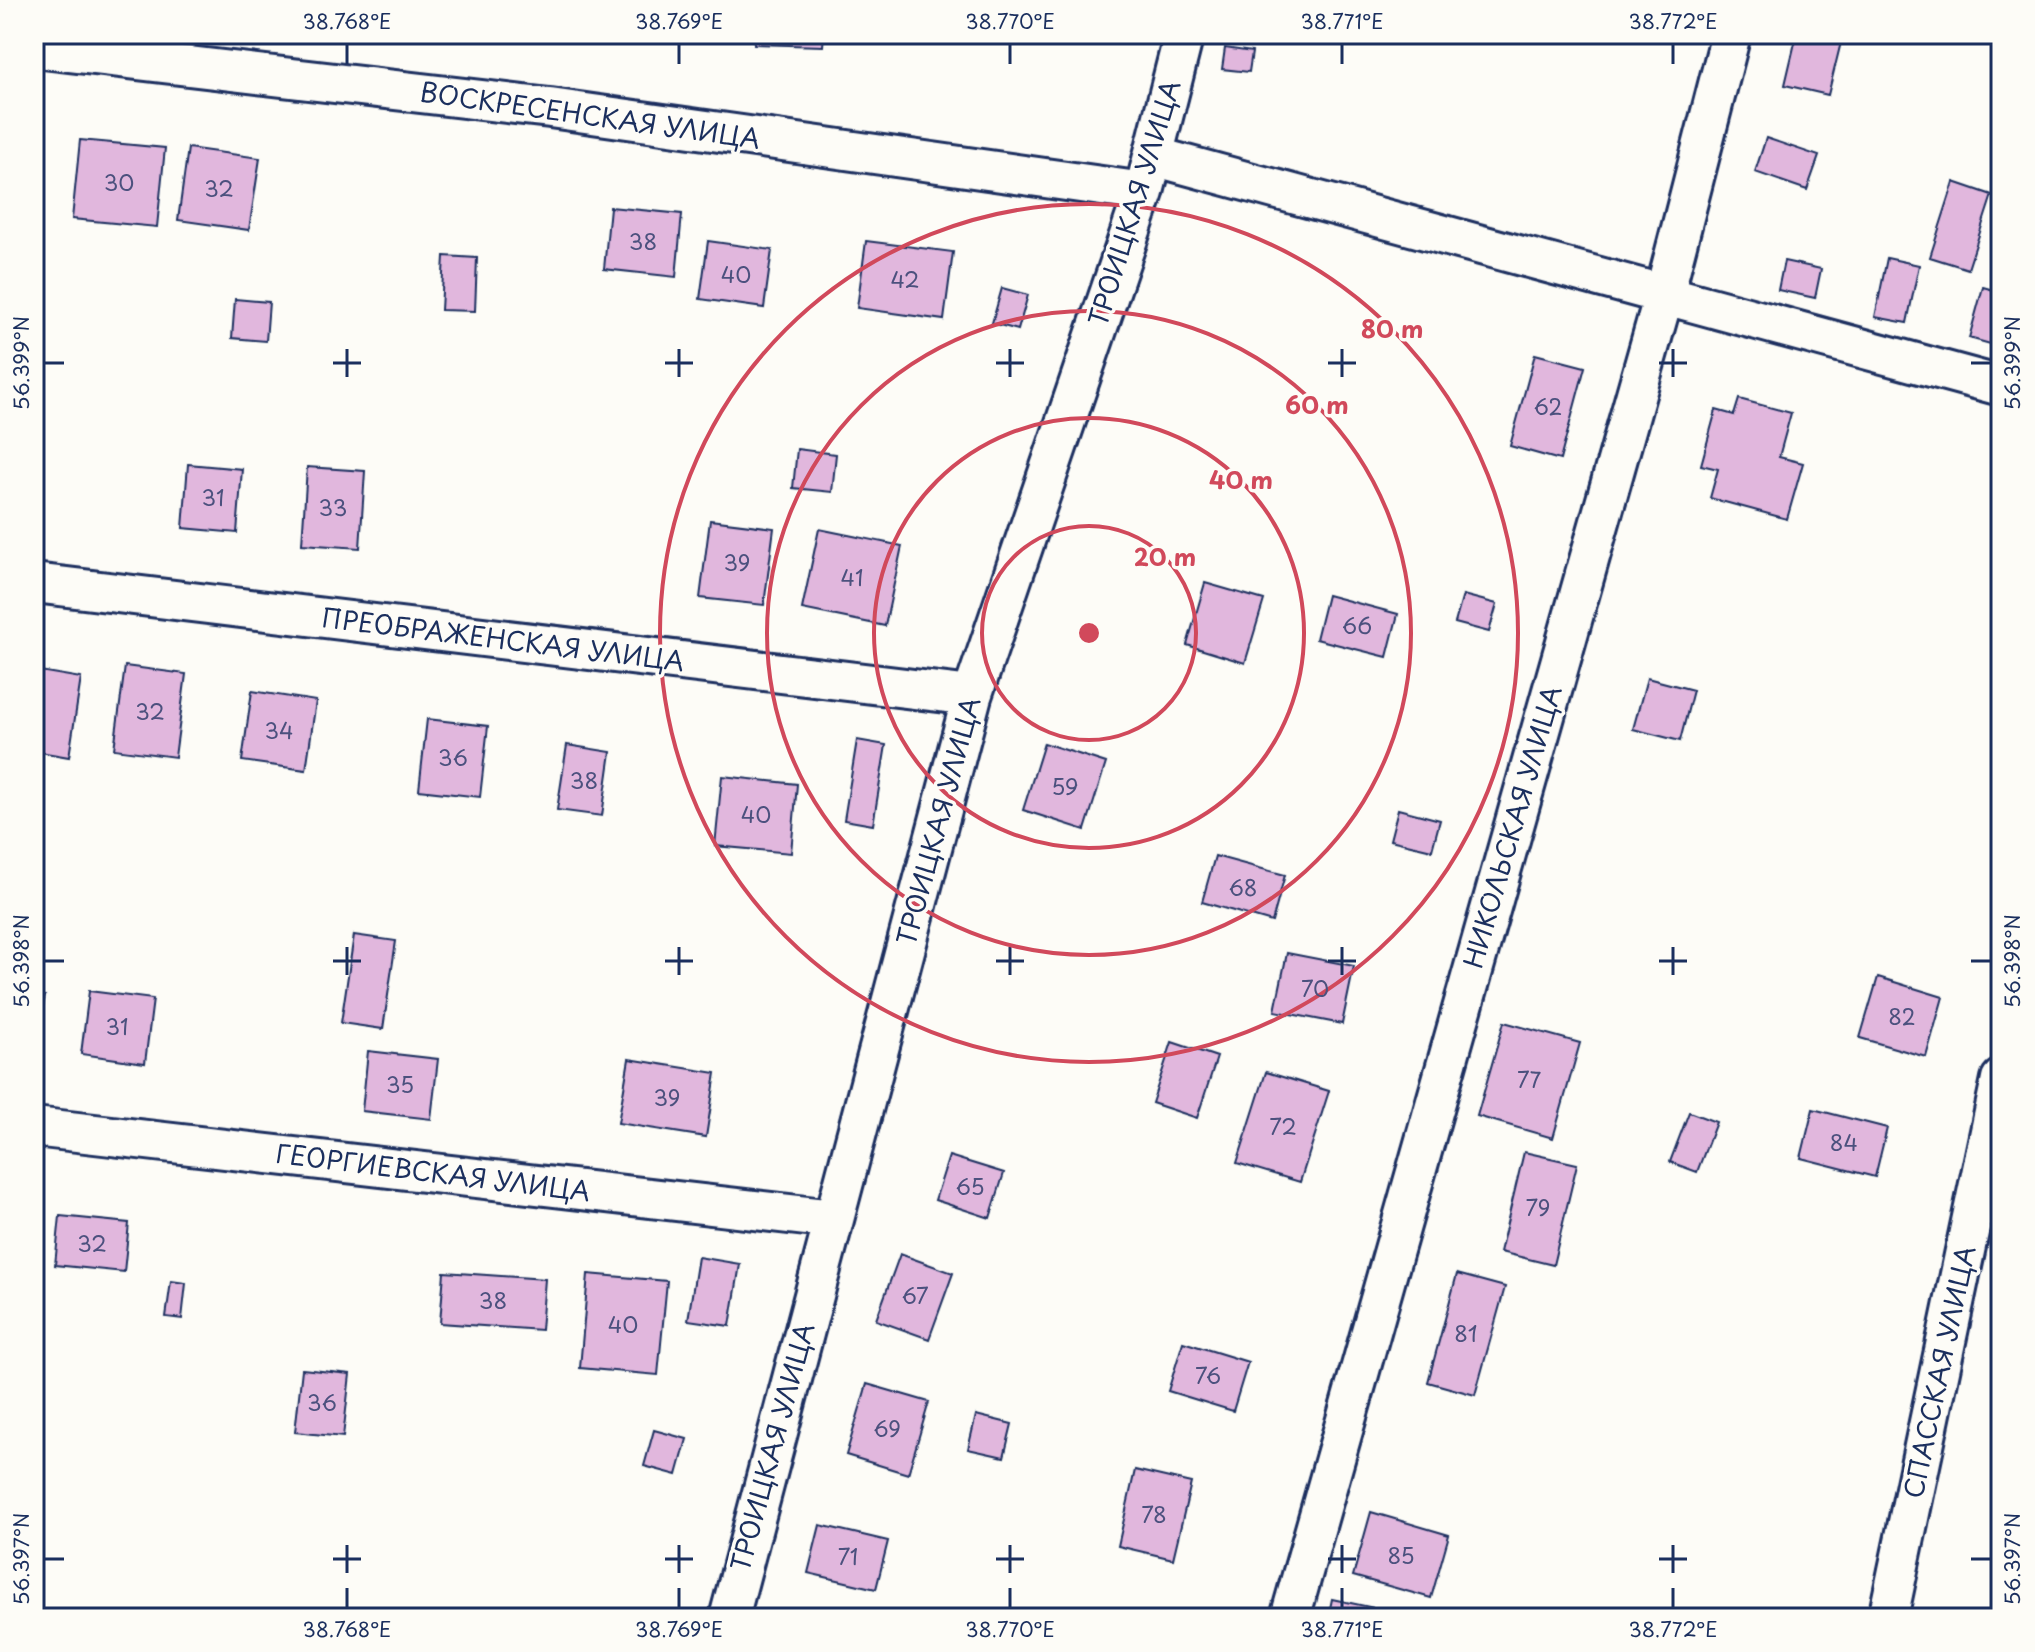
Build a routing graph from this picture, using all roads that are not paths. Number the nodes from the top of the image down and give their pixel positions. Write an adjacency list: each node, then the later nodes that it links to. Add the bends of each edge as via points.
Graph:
1 (1184, 34): 4 (street, ТРОИЦКАЯ УЛИЦА)
2 (1731, 34): 5 (street, НИКОЛЬСКАЯ УЛИЦА)
3 (34, 48): 4 (street, ВОСКРЕСЕНСКАЯ УЛИЦА)
4 (1148, 174): 5 (street, ВОСКРЕСЕНСКАЯ УЛИЦА); 8 (street, ТРОИЦКАЯ УЛИЦА)
5 (1664, 295): 6 (street, ВОСКРЕСЕНСКАЯ УЛИЦА); 13 (street, НИКОЛЬСКАЯ УЛИЦА)
6 (2001, 386)
7 (34, 583): 8 (street, ПРЕОБРАЖЕНСКАЯ УЛИЦА)
8 (972, 696): 11 (street, ТРОИЦКАЯ УЛИЦА)
9 (2001, 1079): 14 (street, СПАССКАЯ УЛИЦА)
10 (34, 1127): 11 (street, ГЕОРГИЕВСКАЯ УЛИЦА)
11 (833, 1219): 12 (street, ТРОИЦКАЯ УЛИЦА)
12 (729, 1618)
13 (1290, 1618)
14 (1888, 1618)

